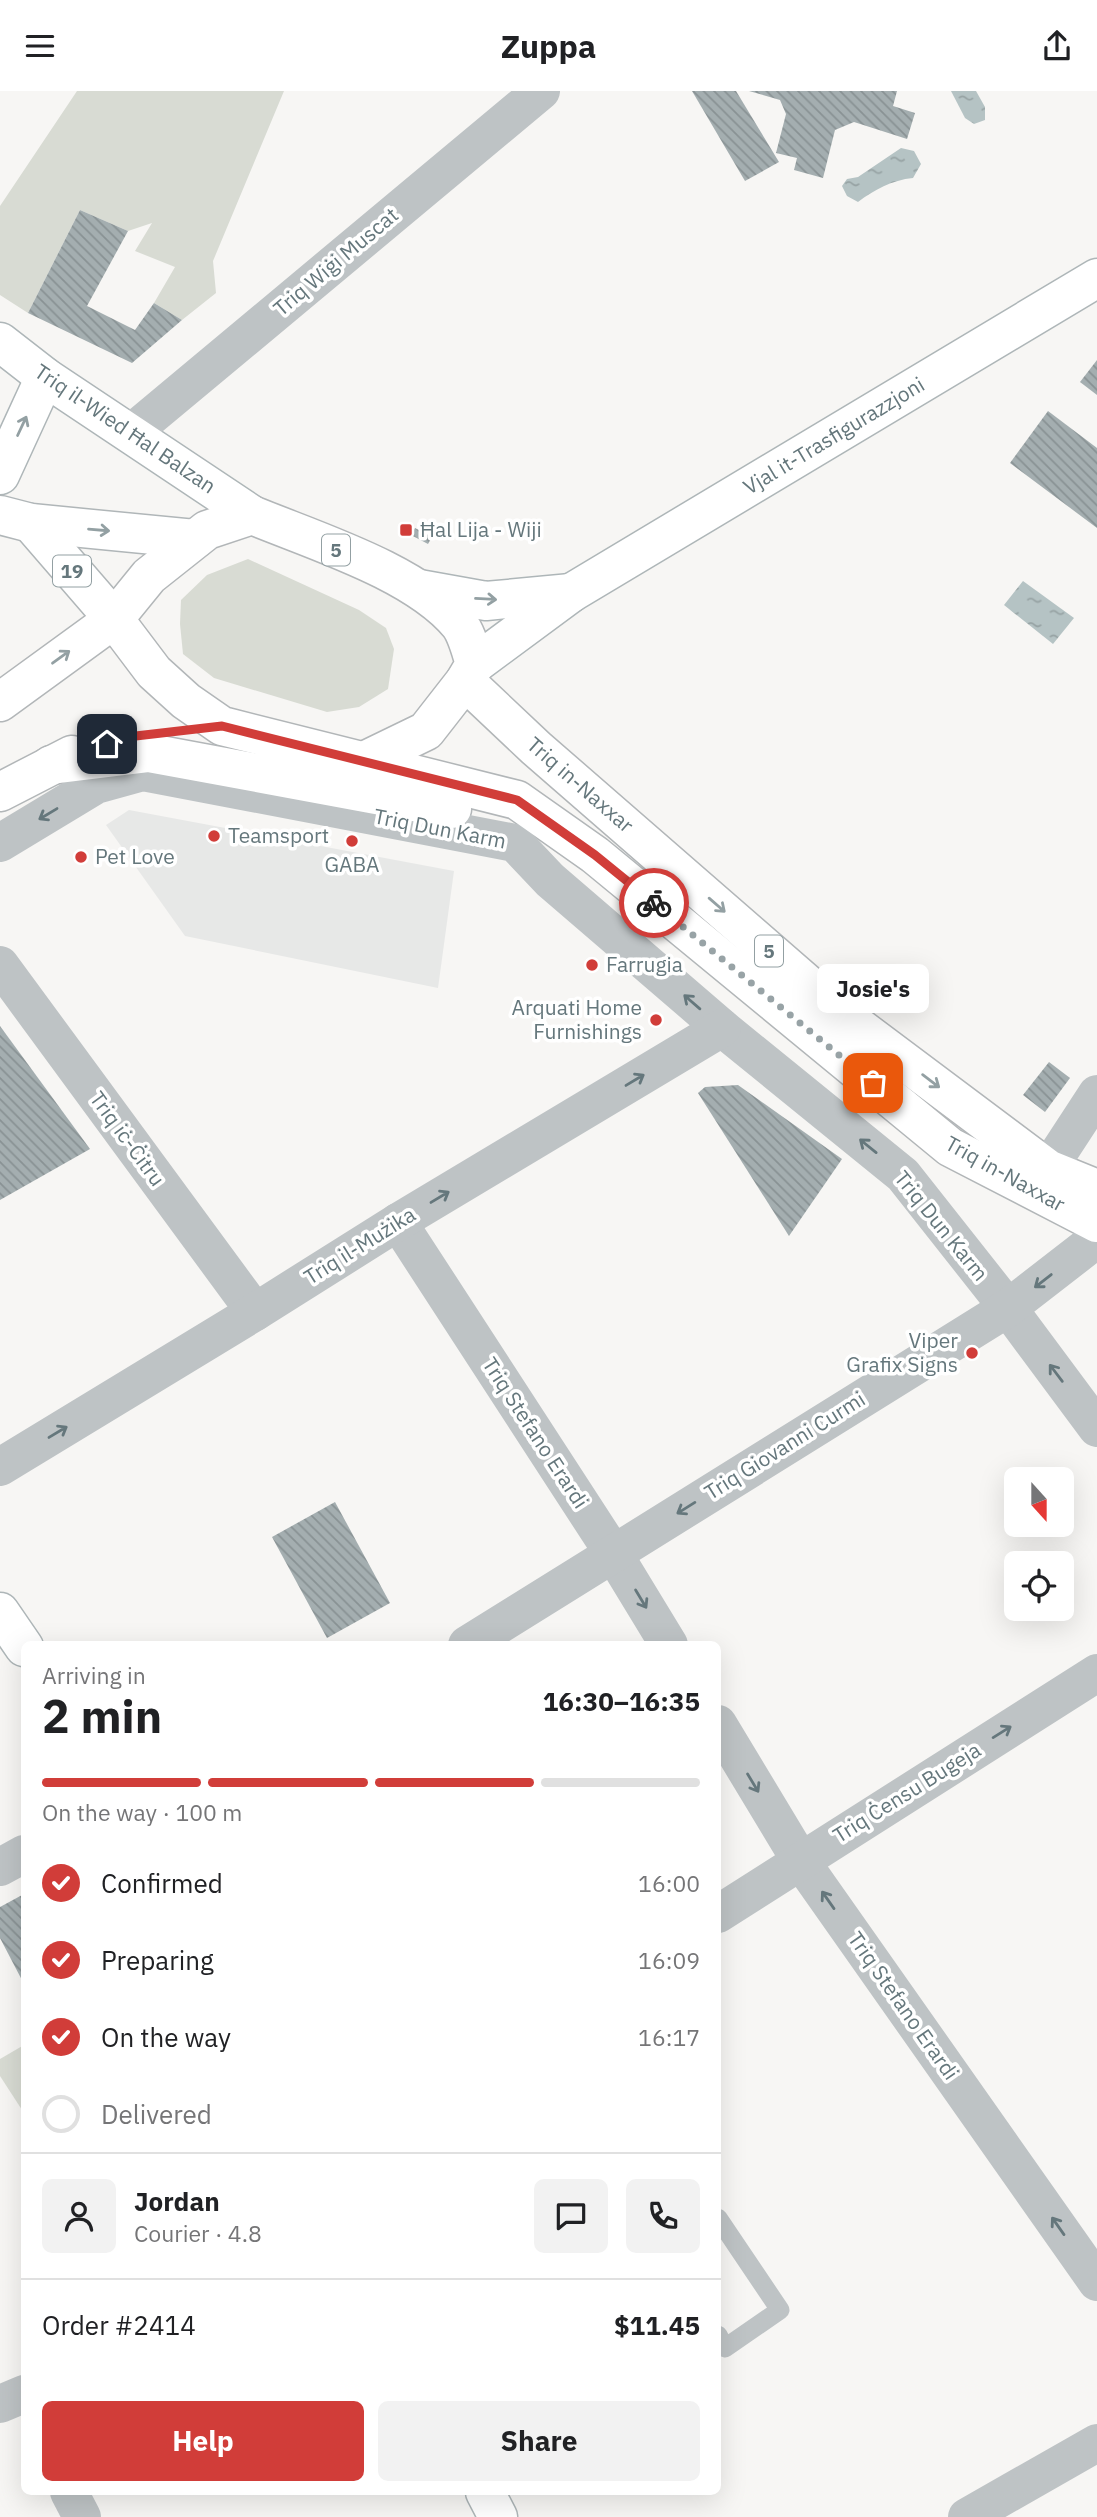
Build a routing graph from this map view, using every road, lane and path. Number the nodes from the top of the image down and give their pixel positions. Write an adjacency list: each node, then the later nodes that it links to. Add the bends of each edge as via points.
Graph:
1 (541, 91): 5 (street, Triq Wiġi Muscat)
2 (1097, 278): 11 (main road, Vjal it-Trasfigurazzjoni)
3 (0, 342): 4 (main road, Triq il-Wied Ħal Balzan)
4 (46, 377): 5 (main road, Triq il-Wied Ħal Balzan); 6 (main road, one-way to 4)
5 (131, 433): 7 (main road, Triq il-Wied Ħal Balzan)
6 (0, 475)
7 (252, 515): 9 (main road); 10 (main road, Triq in-Naxxar / 5)
8 (15, 519): 9 (main road, Triq in-Naxxar, one-way to 9); 12 (main road, Triq in-Naxxar / 19)
9 (195, 539): 12 (main road, via 149,576)
10 (419, 589): 11 (main road, Vjal it-Trasfigurazzjoni, one-way to 11, via 486,601); 13 (main road, Triq in-Naxxar / 5, via 461,626)
11 (571, 593): 13 (main road, Vjal it-Trasfigurazzjoni)
12 (114, 619): 14 (main road, one-way to 12); 15 (main road, Triq in-Naxxar / 5, via 154,672)
13 (470, 672): 16 (main road, via 426,731); 24 (main road, Triq in-Naxxar / 5, one-way to 24, via 536,748 844,1016)
14 (3, 699)
15 (222, 726): 16 (main road, Triq in-Naxxar / 5); 17 (main road, via 127,737)
16 (362, 762): 20 (main road, Triq in-Naxxar / 5, via 517,800)
17 (51, 765): 18 (main road); 20 (main road, via 149,753 514,820)
18 (0, 792)
19 (0, 843): 22 (street, Triq Dun Karm, one-way to 19, via 550,880 515,843 143,772 96,785)
20 (595, 855): 27 (main road, Triq in-Naxxar / 5, via 950,1147)
21 (0, 965): 30 (street, Triq iċ-Ċitru)
22 (722, 1028): 26 (street, Triq il-Mużika, one-way to 22); 29 (street, Triq Dun Karm, one-way to 22, via 903,1175)
23 (1097, 1094): 24 (street)
24 (1048, 1169): 25 (main road, Triq in-Naxxar / 5)
25 (1097, 1189)
26 (398, 1222): 30 (street, Triq il-Mużika); 33 (street, Triq Stefano Erardi)
27 (1097, 1223)
28 (1097, 1239): 29 (street, Triq Giovanni Curmi, one-way to 29)
29 (1008, 1308): 31 (street, Triq Dun Karm, one-way to 29); 33 (street, Triq Giovanni Curmi, one-way to 33)
30 (255, 1313): 32 (street, Triq il-Mużika, one-way to 30)
31 (1097, 1428)
32 (0, 1467)
33 (613, 1553): 35 (street, Triq Giovanni Curmi); 36 (street, Triq Stefano Erardi, one-way to 36)
34 (0, 1612): 37 (main road)
35 (473, 1641)
36 (667, 1641)
37 (21, 1643)
38 (1097, 1673): 41 (street, Triq Ċensu Bugeja, one-way to 38)
39 (721, 1729): 41 (street, Triq Stefano Erardi, one-way to 41)
40 (21, 1856): 42 (street)
41 (800, 1860): 43 (street, Triq Ċensu Bugeja); 45 (street, Triq Stefano Erardi, one-way to 41)
42 (0, 1867)
43 (721, 1912)
44 (721, 2222): 46 (lane, via 780,2310 725,2348)
45 (1097, 2282)
46 (721, 2341)
47 (1097, 2442): 52 (street)
48 (71, 2495): 50 (street)
49 (487, 2495): 51 (main road)
50 (82, 2517)
51 (498, 2517)
52 (967, 2517)

